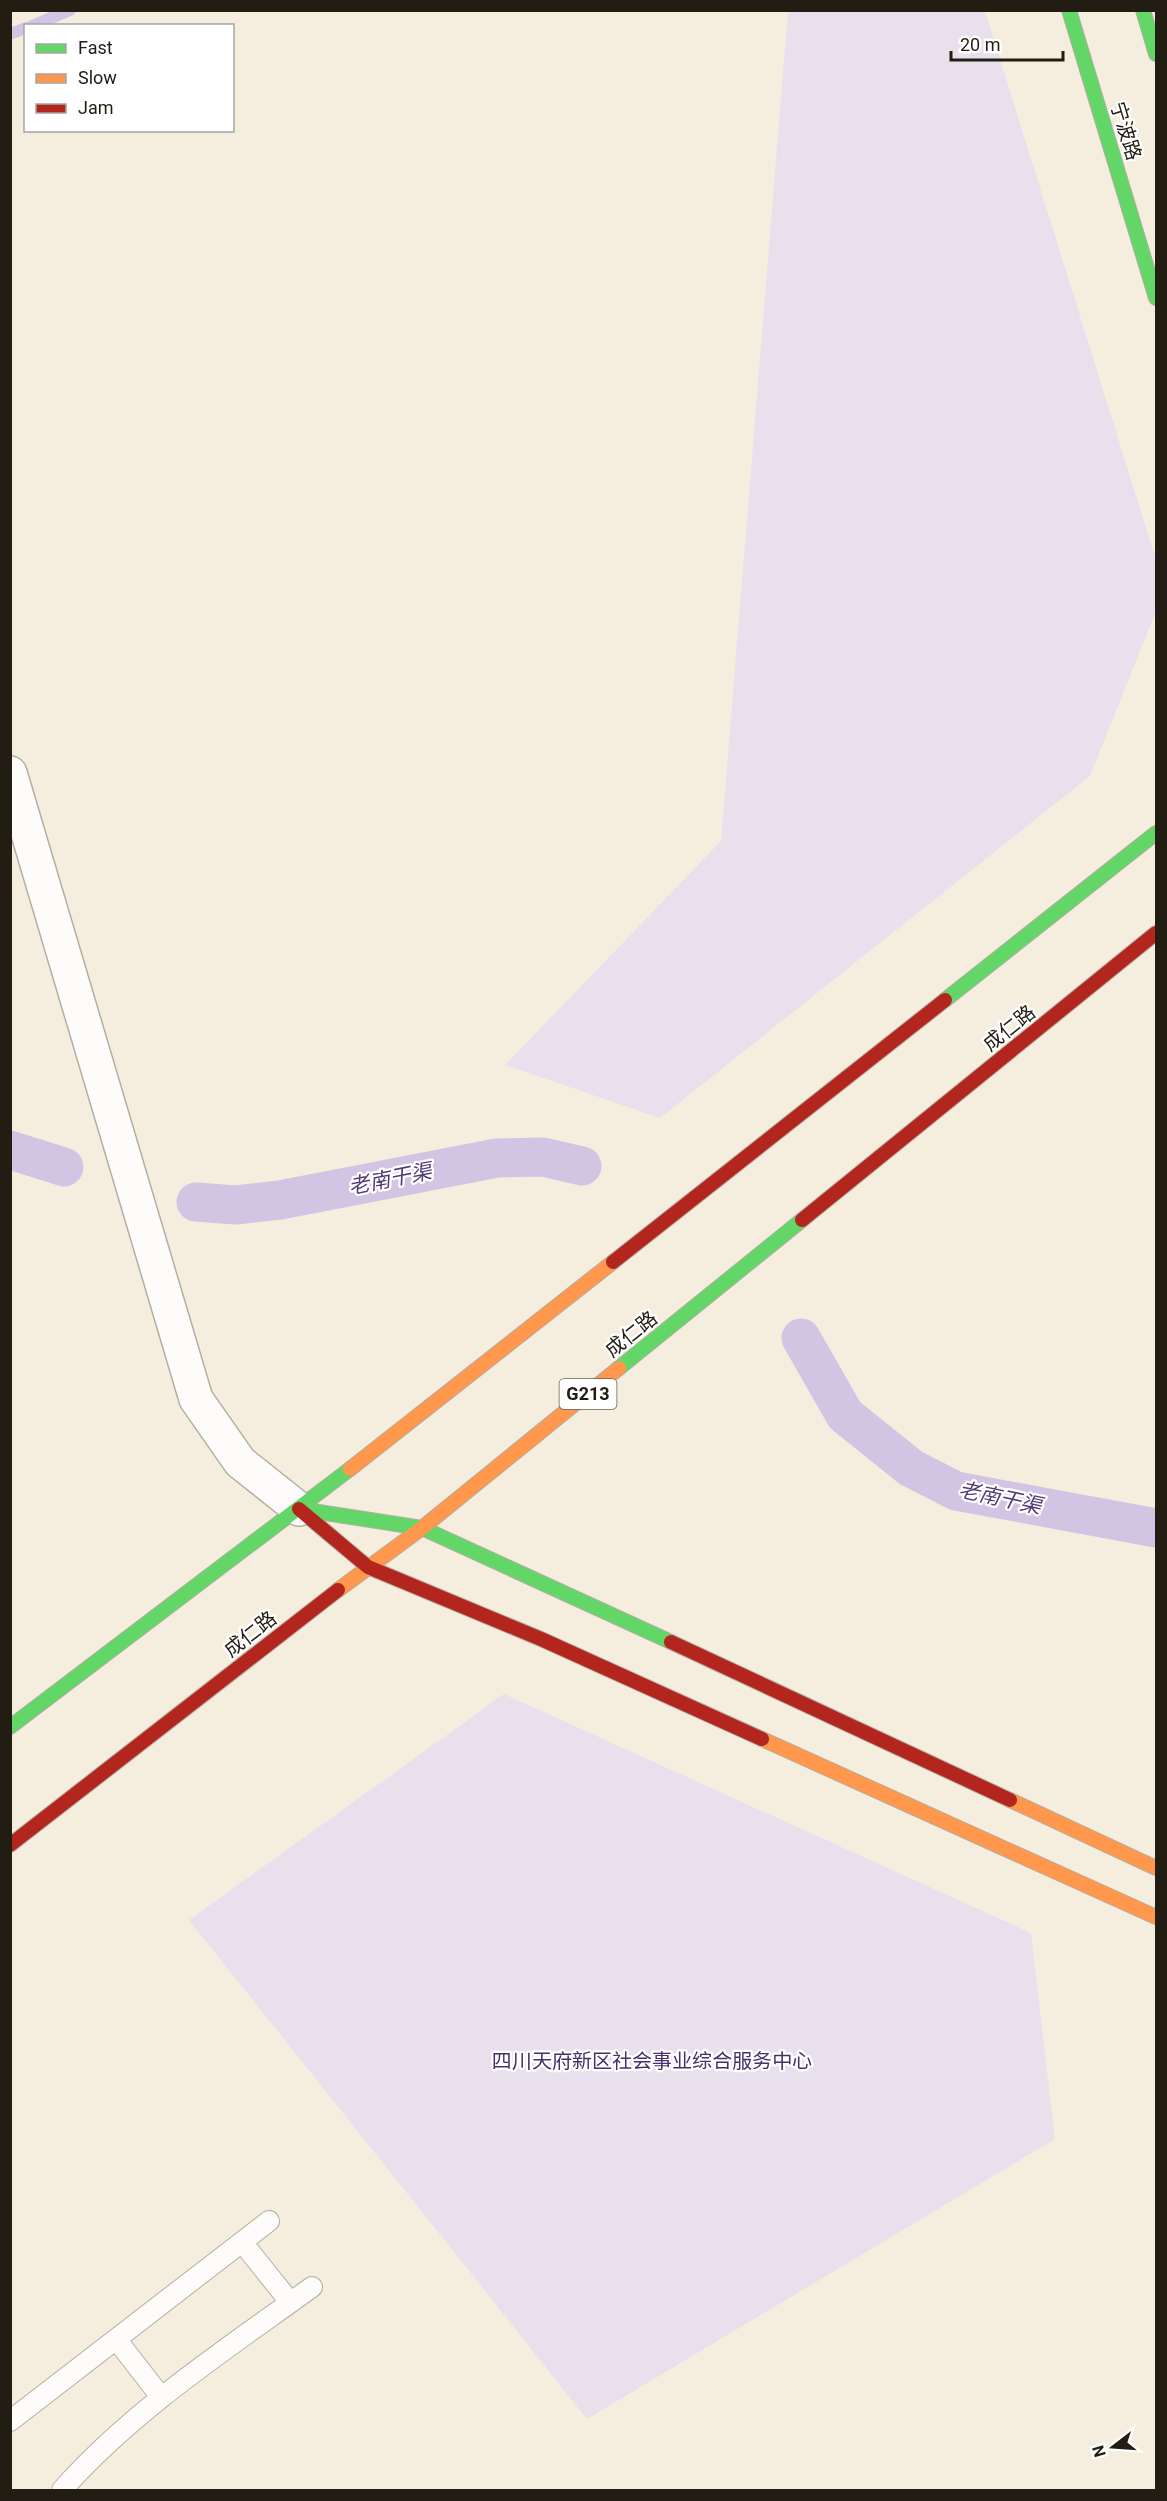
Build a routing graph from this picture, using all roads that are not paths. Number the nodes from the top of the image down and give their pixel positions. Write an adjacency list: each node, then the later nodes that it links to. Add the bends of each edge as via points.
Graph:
1 (1069, 10): 4 (main road, 宁波路)
2 (1143, 10): 3 (main road)
3 (1156, 54)
4 (1156, 298)
5 (10, 773): 8 (street, via 196,1399 240,1462)
6 (1156, 833): 8 (main road)
7 (1156, 933): 9 (main road, 成仁路 / G213)
8 (299, 1509): 9 (main road); 10 (main road); 11 (main road)
9 (422, 1528): 10 (main road, 成仁路 / G213); 13 (main road)
10 (368, 1567): 12 (main road, 成仁路 / G213); 14 (main road, via 541,1639)
11 (10, 1727)
12 (10, 1845)
13 (1156, 1868)
14 (1156, 1917)
15 (269, 2221): 16 (lane)
16 (242, 2242): 18 (lane); 19 (lane)
17 (312, 2287): 18 (lane)
18 (290, 2302): 20 (lane)
19 (116, 2339): 20 (lane); 21 (lane)
20 (161, 2397): 22 (lane, via 86,2463)
21 (10, 2421)
22 (62, 2490)

